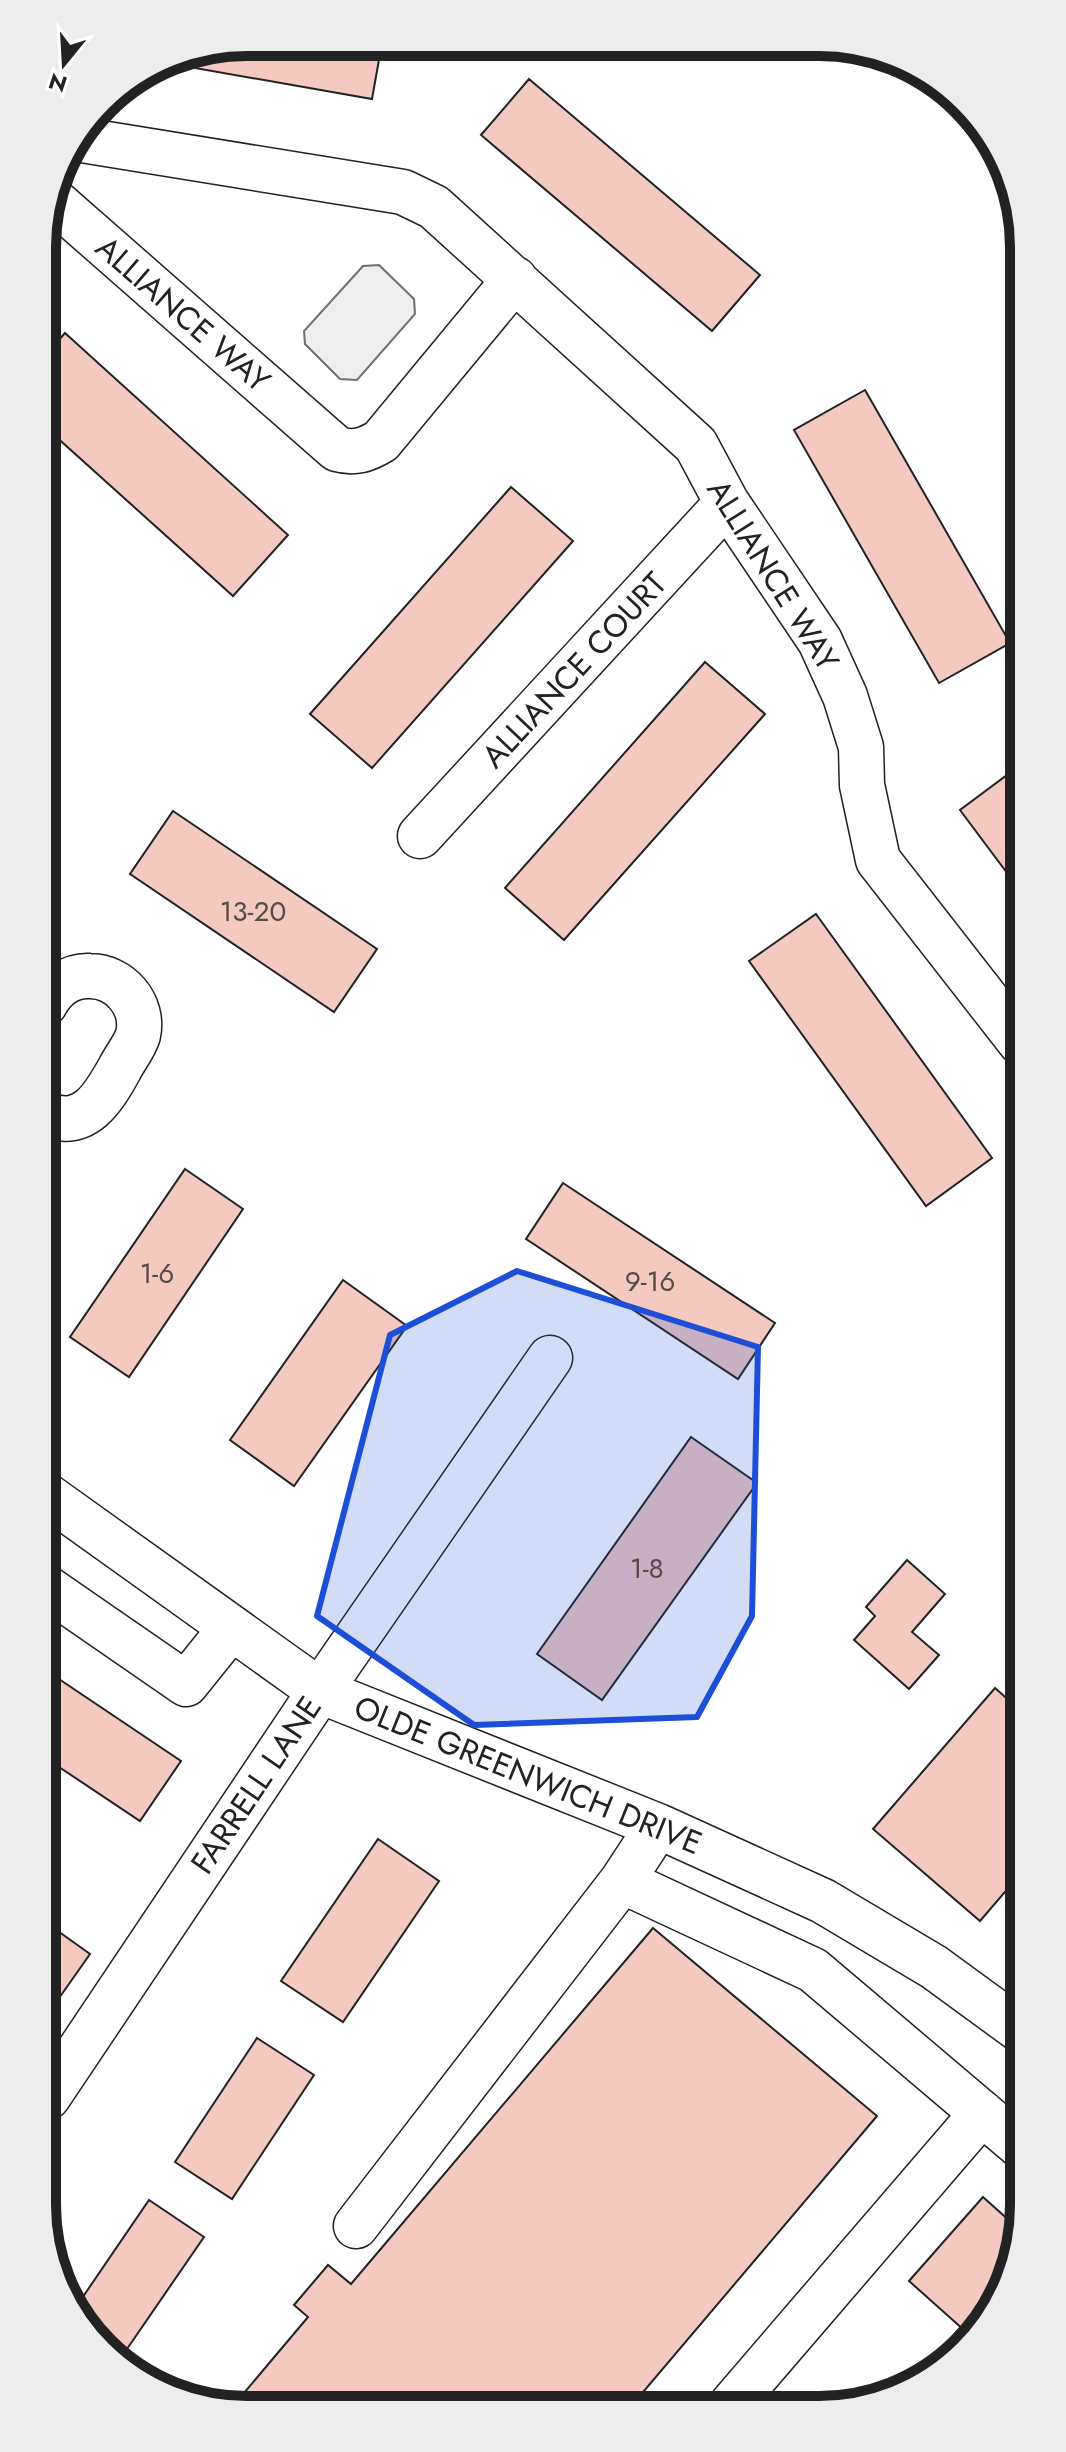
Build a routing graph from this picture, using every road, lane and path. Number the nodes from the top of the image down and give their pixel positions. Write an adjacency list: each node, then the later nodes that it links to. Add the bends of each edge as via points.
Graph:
1 (88, 141): 3 (street, ALLIANCE WAY, via 403,192 434,207)
2 (61, 207): 3 (street, ALLIANCE WAY, via 337,449 349,452 381,441)
3 (515, 279): 4 (street, ALLIANCE WAY, via 696,445)
4 (727, 503): 5 (street, ALLIANCE COURT); 7 (street, ALLIANCE WAY, via 820,641 845,696 861,747 862,785 878,860)
5 (420, 836)
6 (56, 989): 8 (street, via 82,975 118,984 131,998 138,1035 103,1098 90,1111)
7 (1010, 1029)
8 (56, 1117)
9 (550, 1358): 13 (street, FARRELL LANE)
10 (56, 1508): 12 (street, OLDE GREENWICH DRIVE)
11 (56, 1594): 12 (street, via 186,1684)
12 (231, 1628): 13 (street, OLDE GREENWICH DRIVE)
13 (320, 1691): 14 (street, OLDE GREENWICH DRIVE); 19 (street, FARRELL LANE)
14 (658, 1826): 15 (street); 16 (street, OLDE GREENWICH DRIVE)
15 (622, 1881): 17 (street); 22 (street)
16 (848, 1915): 17 (street); 18 (street, OLDE GREENWICH DRIVE, via 934,1967)
17 (813, 1970): 20 (street)
18 (1010, 2023)
19 (56, 2085)
20 (982, 2113): 21 (street); 23 (street)
21 (1010, 2137)
22 (356, 2226)
23 (739, 2396)

